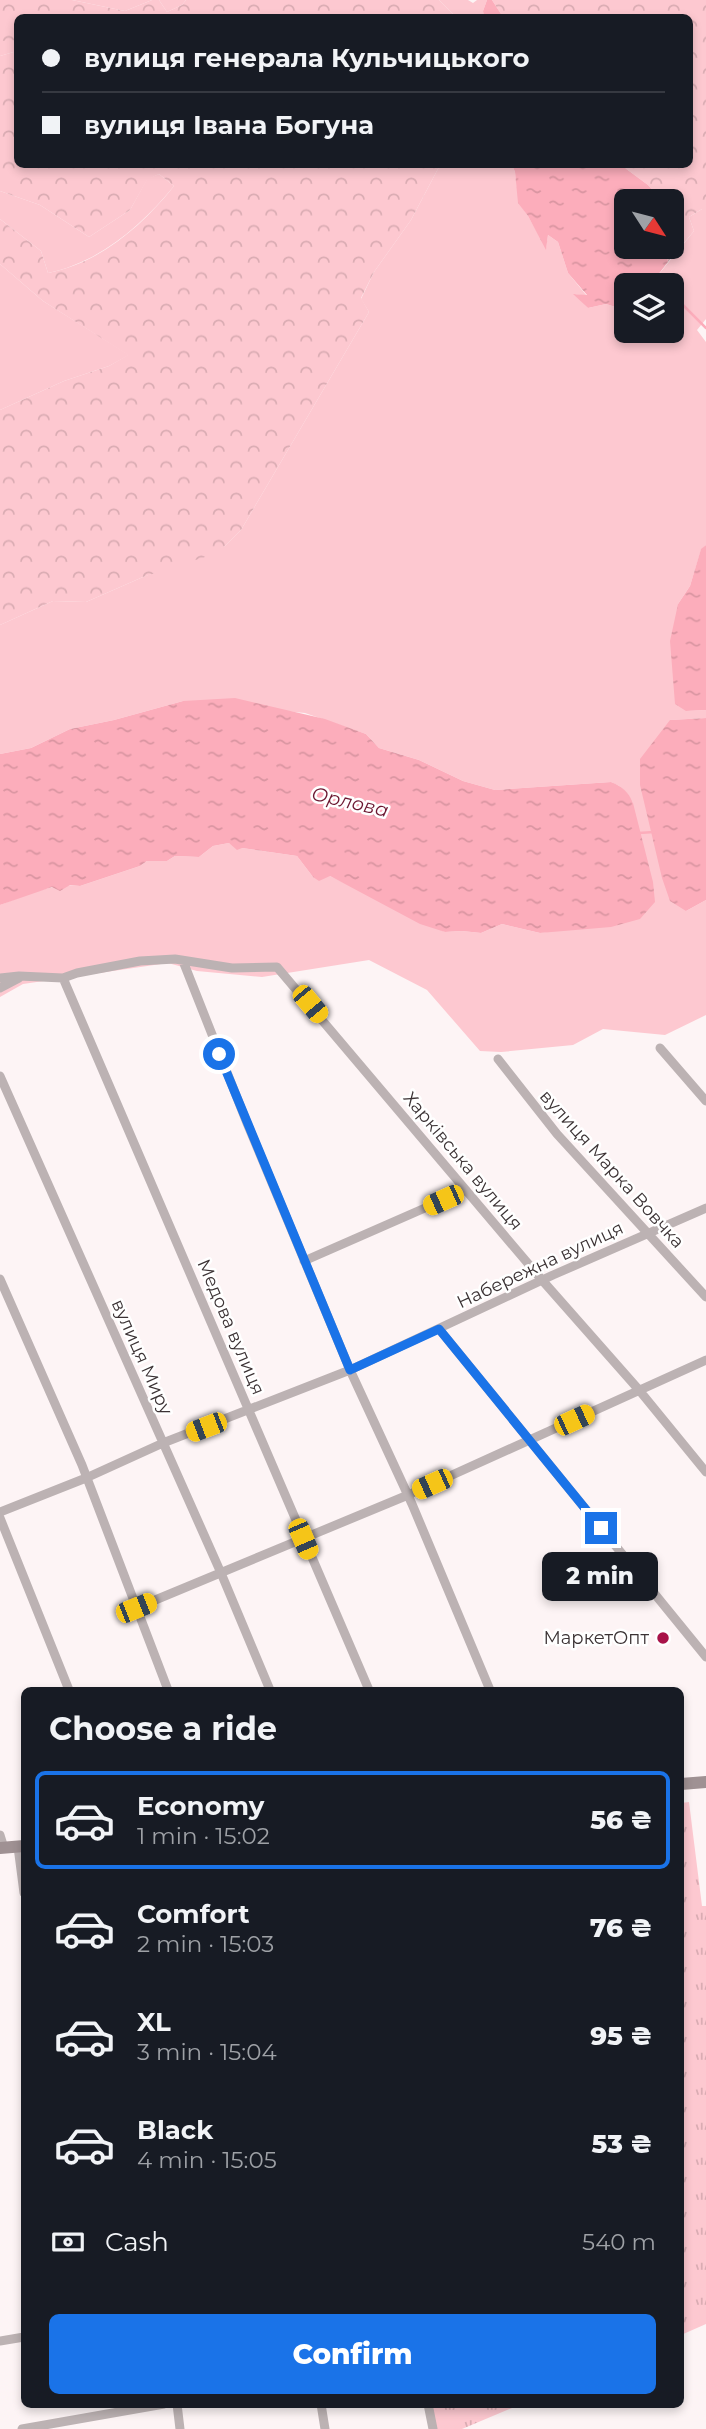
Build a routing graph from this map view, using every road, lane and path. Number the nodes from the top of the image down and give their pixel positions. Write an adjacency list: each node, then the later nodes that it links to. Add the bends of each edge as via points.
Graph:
1 (183, 961): 4 (street, via 140,961); 10 (street, Харківська вулиця, via 232,968 277,967); 13 (street)
2 (24, 976): 3 (street); 4 (street); 5 (street)
3 (0, 978)
4 (63, 978): 21 (street, Медова вулиця)
5 (0, 988)
6 (660, 1048): 9 (street)
7 (498, 1059): 12 (street, вулиця Марка Вовчка, via 557,1135)
8 (0, 1076): 23 (street, вулиця Миру)
9 (706, 1101)
10 (466, 1190): 13 (street); 15 (street, Харківська вулиця)
11 (706, 1208): 12 (street, Набережна вулиця)
12 (648, 1233): 15 (street, Набережна вулиця); 16 (street, вулиця Марка Вовчка)
13 (304, 1261): 19 (street)
14 (0, 1279): 25 (street)
15 (542, 1280): 17 (street, Набережна вулиця); 20 (street, Харківська вулиця)
16 (706, 1297)
17 (439, 1329): 19 (street, Набережна вулиця); 22 (street)
18 (706, 1360): 20 (street)
19 (350, 1370): 21 (street, Набережна вулиця); 26 (street)
20 (639, 1390): 22 (street); 24 (street, Харківська вулиця)
21 (250, 1410): 23 (street, Набережна вулиця); 29 (street, Медова вулиця)
22 (530, 1440): 26 (street); 32 (street)
23 (163, 1443): 25 (street, Набережна вулиця); 30 (street, вулиця Миру)
24 (706, 1472)
25 (86, 1478): 27 (street, Набережна вулиця); 31 (street)
26 (408, 1495): 29 (street); 37 (street)
27 (0, 1512)
28 (0, 1518): 33 (street)
29 (303, 1539): 30 (street); 36 (street, Медова вулиця)
30 (222, 1573): 31 (street); 35 (street, вулиця Миру)
31 (136, 1608): 34 (street)
32 (706, 1657)
33 (68, 1687)
34 (167, 1687)
35 (269, 1687)
36 (368, 1687)
37 (489, 1687)
38 (706, 1782): 39 (street)
39 (684, 1784)
40 (1, 1844): 41 (street)
41 (21, 1846)
42 (21, 2338): 43 (street)
43 (0, 2341)
44 (141, 2408): 48 (street)
45 (177, 2408): 49 (street)
46 (322, 2408): 50 (street)
47 (429, 2408): 51 (street)
48 (22, 2429)
49 (180, 2429)
50 (325, 2429)
51 (433, 2429)

